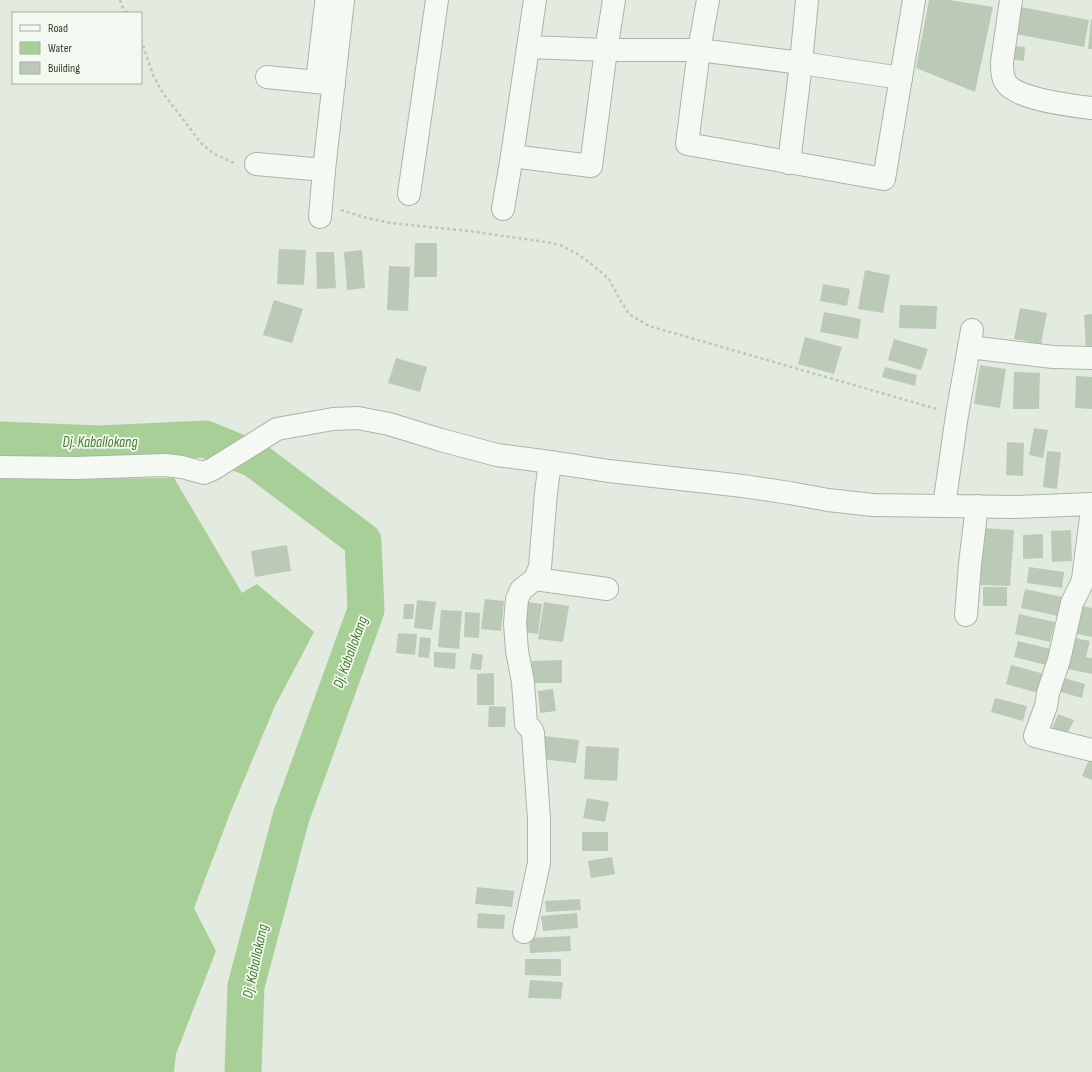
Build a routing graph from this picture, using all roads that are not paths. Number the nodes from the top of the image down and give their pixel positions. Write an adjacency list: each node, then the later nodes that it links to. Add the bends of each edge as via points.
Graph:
1 (327, 0): 16 (street)
2 (343, 0): 16 (street)
3 (437, 0): 22 (street)
4 (535, 0): 10 (street)
5 (614, 0): 11 (street)
6 (708, 0): 12 (street)
7 (807, 0): 13 (street)
8 (914, 0): 15 (street)
9 (1011, 0): 17 (street, via 1002,62 1006,84 1014,91 1029,97)
10 (528, 47): 11 (street); 18 (street)
11 (606, 50): 12 (street); 18 (street, via 591,166)
12 (699, 50): 13 (street); 19 (street, via 687,144)
13 (801, 63): 15 (street); 19 (street)
14 (267, 77): 16 (street)
15 (901, 78): 19 (street, via 884,179)
16 (325, 83): 21 (street)
17 (1092, 108)
18 (512, 156): 23 (street)
19 (789, 163)
20 (247, 165): 21 (street)
21 (324, 170): 24 (street)
22 (409, 194)
23 (503, 209)
24 (321, 210)
25 (1092, 358): 29 (street, via 1053,357 971,338)
26 (550, 462): 27 (street, via 489,453 389,424 358,418 333,419 276,429 204,473 165,465); 29 (street, via 872,505); 32 (street, via 540,567)
27 (0, 467)
28 (1092, 504): 30 (street)
29 (944, 506): 30 (street)
30 (978, 506): 35 (street)
31 (1092, 510): 34 (street, via 1083,579)
32 (535, 579): 33 (street); 37 (street, via 519,594 515,623 526,721 534,740 539,819 540,863)
33 (607, 589)
34 (1085, 595): 36 (street, via 1072,603 1059,660 1035,736)
35 (966, 615)
36 (1092, 750)
37 (524, 932)

